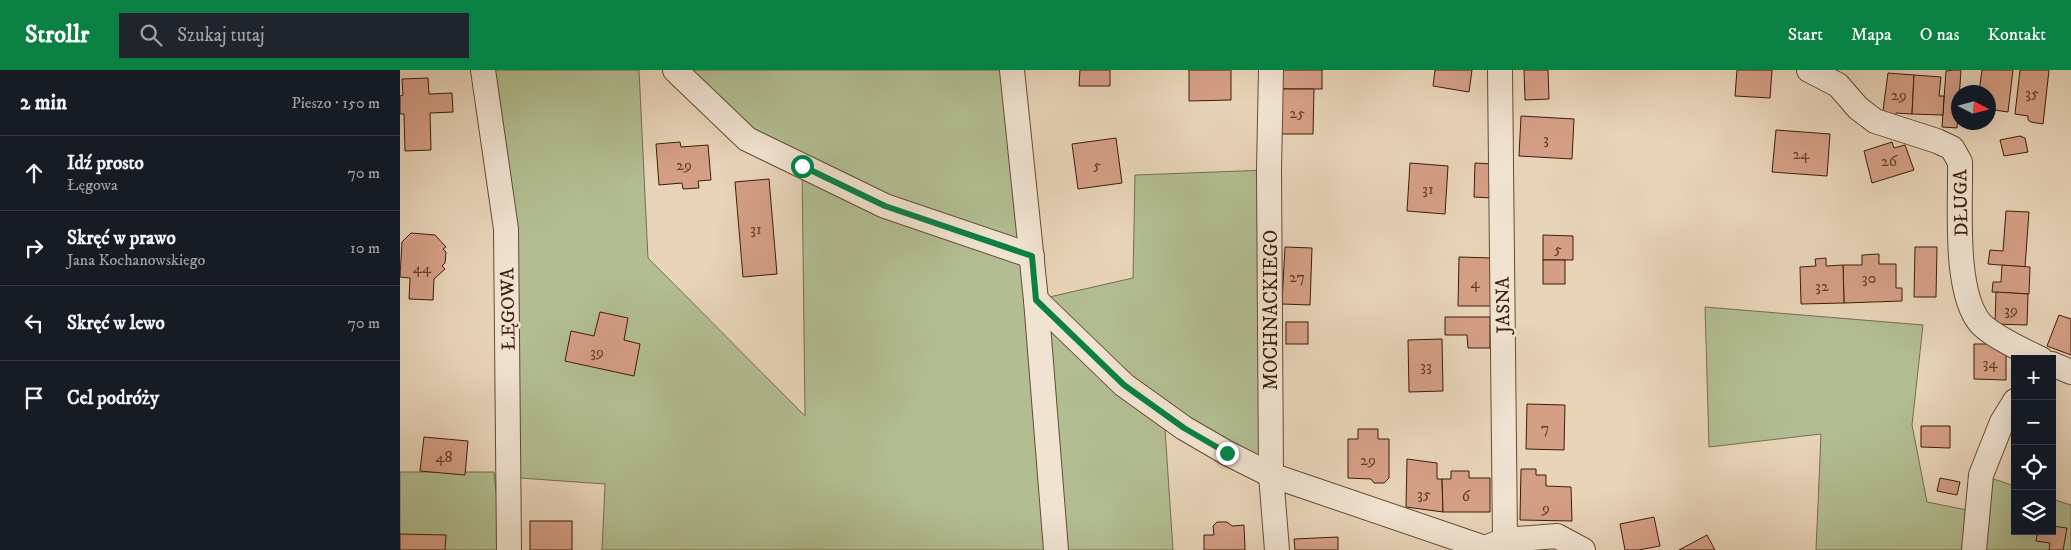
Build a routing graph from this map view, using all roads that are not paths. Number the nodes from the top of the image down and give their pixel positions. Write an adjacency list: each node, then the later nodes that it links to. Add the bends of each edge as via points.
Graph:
1 (483, 70): 15 (street, ŁĘGOWA, via 506,229)
2 (675, 70): 7 (street, via 747,139 885,206)
3 (1012, 70): 7 (street)
4 (1271, 70): 13 (street, MOCHNACKIEGO)
5 (1500, 70): 14 (street, JASNA)
6 (1809, 70): 9 (street, DŁUGA, via 1838,85 1858,108 1875,121 1952,148 1960,162 1962,274 1968,299 1981,323)
7 (1032, 256): 8 (street)
8 (1036, 300): 13 (street, via 1124,385 1184,428); 16 (street)
9 (2033, 355)
10 (2056, 366): 11 (street, DŁUGA)
11 (2071, 372)
12 (2011, 407): 19 (street, via 1981,475)
13 (1272, 475): 14 (street, via 1484,548); 17 (street, MOCHNACKIEGO)
14 (1505, 540): 18 (street, via 1557,536)
15 (509, 550)
16 (1056, 550)
17 (1277, 550)
18 (1584, 550)
19 (1974, 550)

